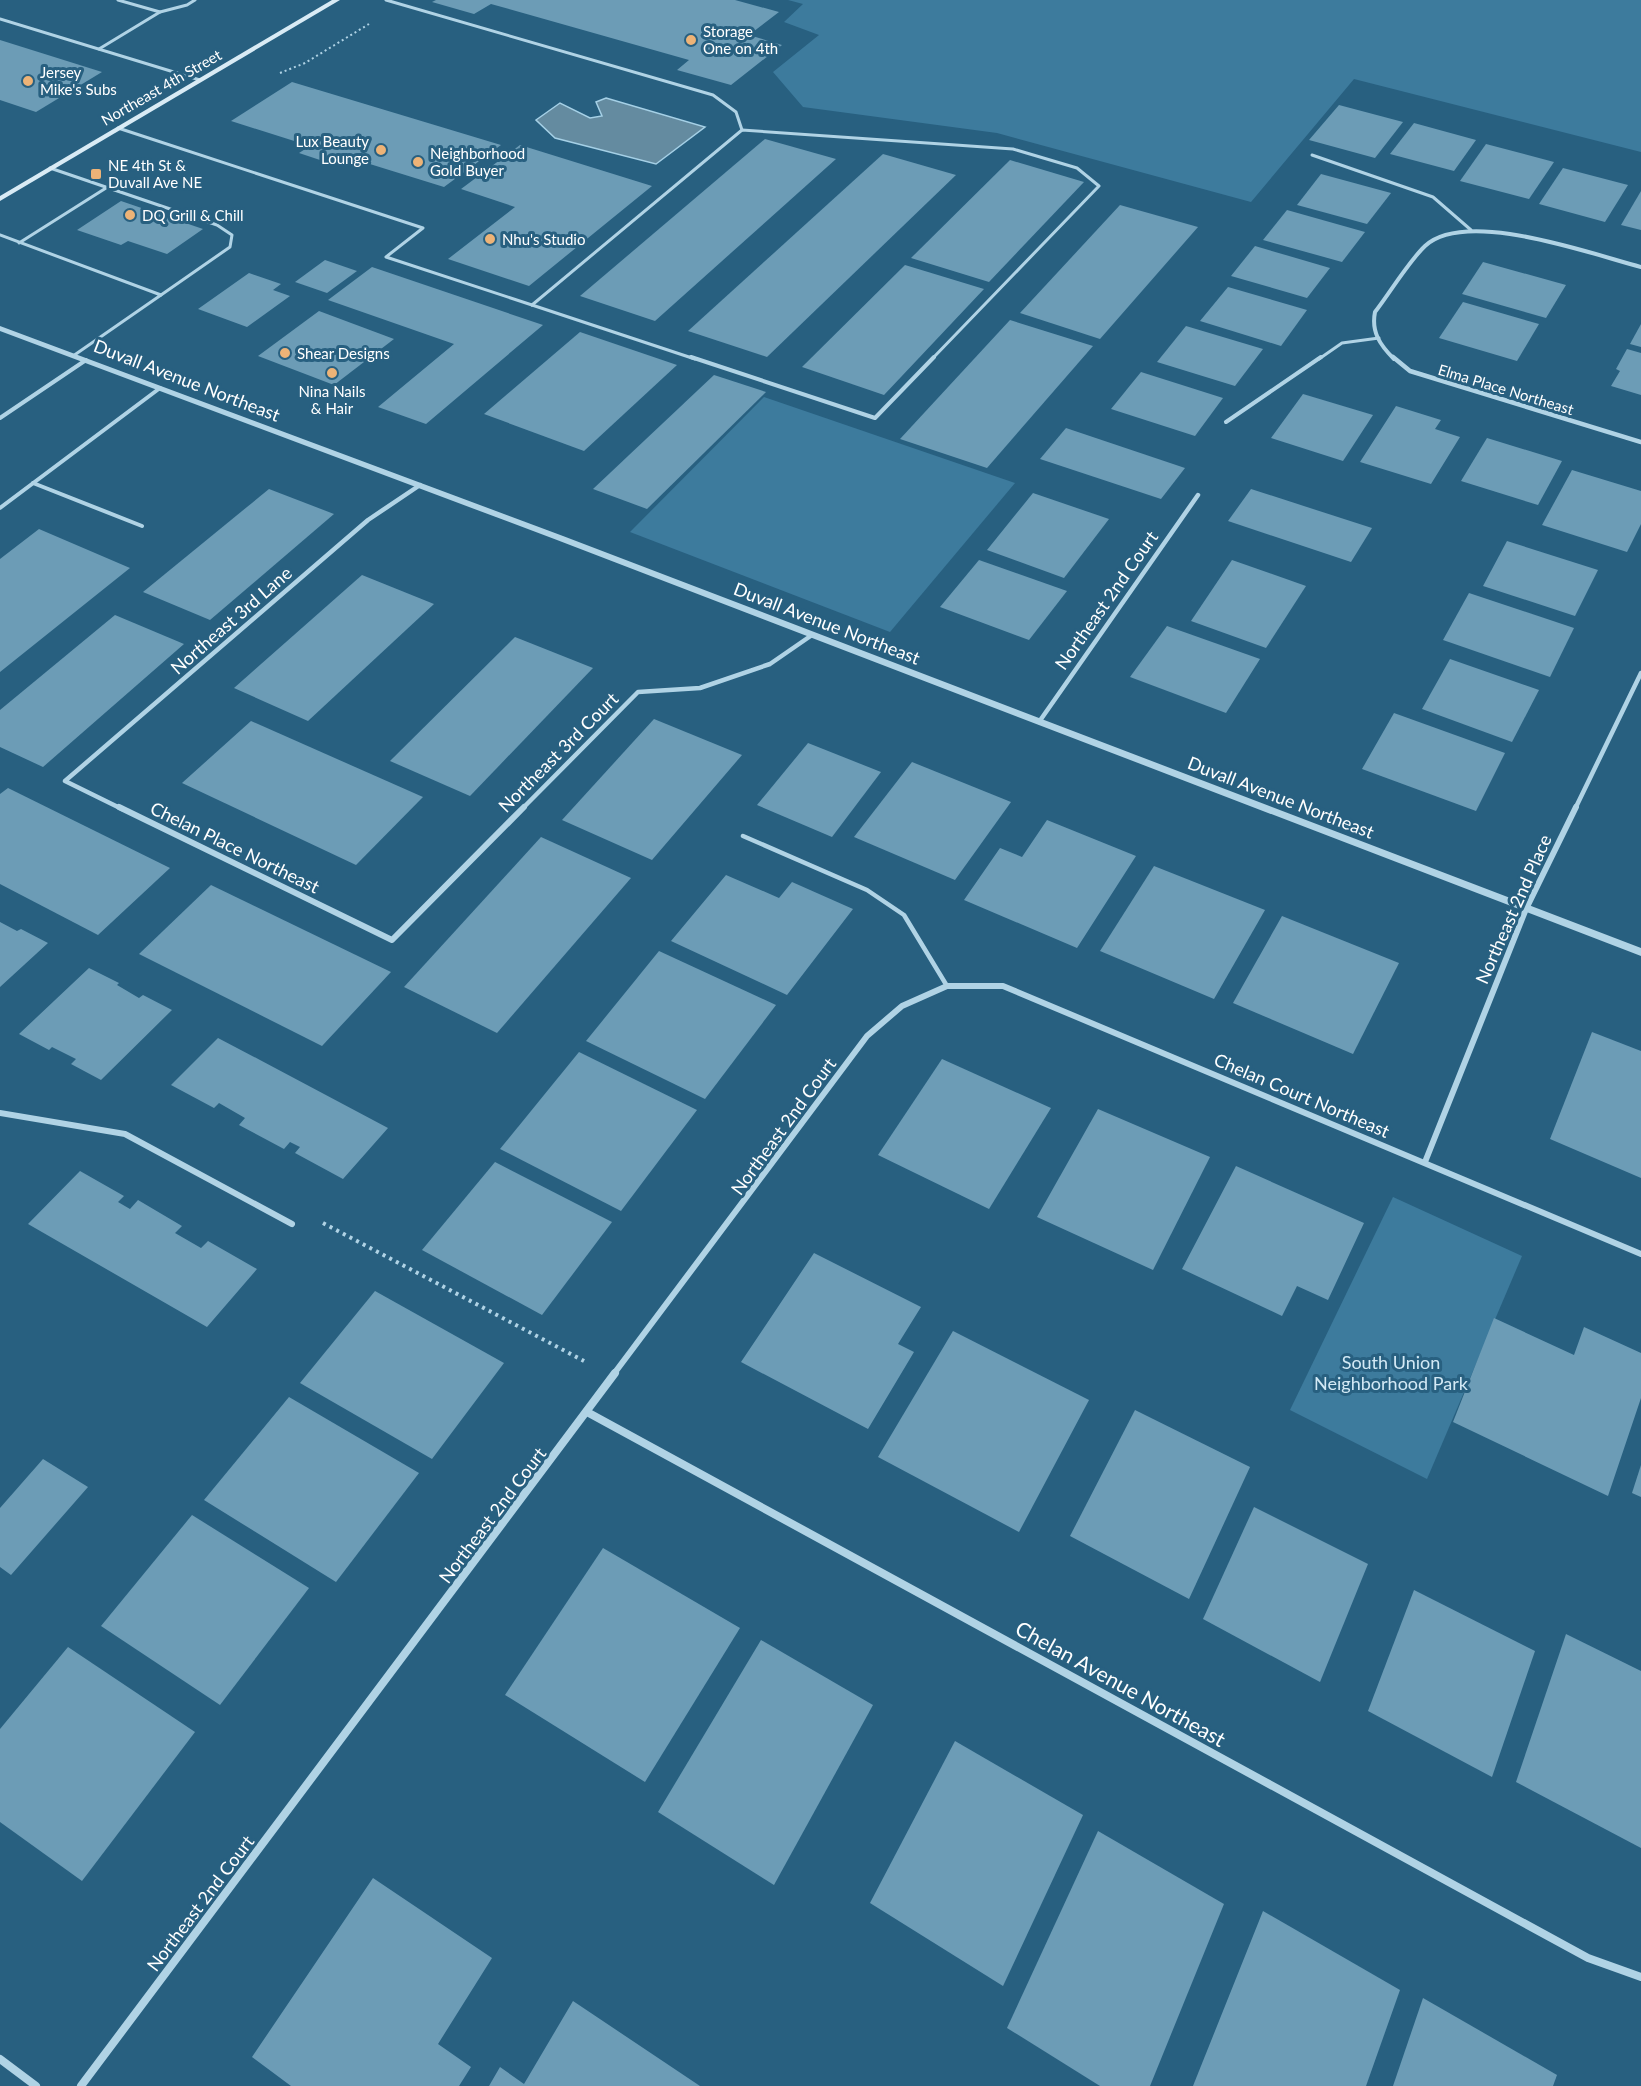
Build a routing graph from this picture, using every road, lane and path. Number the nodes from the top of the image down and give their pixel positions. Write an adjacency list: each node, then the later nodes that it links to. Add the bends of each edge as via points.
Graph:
1 (118, 0): 5 (lane)
2 (195, 0): 5 (lane)
3 (337, 0): 10 (main road, Northeast 4th Street)
4 (386, 0): 12 (lane, via 713,95 736,112)
5 (160, 12): 8 (lane)
6 (0, 19): 8 (lane)
7 (372, 22): 9 (path, via 305,63)
8 (99, 49): 10 (lane)
9 (280, 73)
10 (200, 80): 11 (main road, Northeast 4th Street)
11 (118, 128): 14 (main road, Northeast 4th Street); 22 (lane, via 423,228 386,257)
12 (742, 130): 22 (lane); 22 (lane, via 1013,149 1077,168 1099,186 875,418)
13 (1312, 155): 17 (lane, via 1433,197)
14 (50, 168): 15 (lane); 16 (main road, Northeast 4th Street)
15 (106, 188): 19 (lane); 21 (lane, via 217,225 232,235 230,247)
16 (0, 198)
17 (1471, 230): 20 (street, via 1505,232); 24 (street, via 1446,233 1425,246 1375,312 1372,320)
18 (0, 235): 19 (lane)
19 (19, 243): 21 (lane)
20 (1641, 267)
21 (161, 295): 25 (lane)
22 (532, 305)
23 (0, 328): 25 (street, Duvall Avenue Northeast)
24 (1379, 338): 29 (lane, via 1342,343); 30 (street, Elma Place Northeast, via 1383,350 1410,371)
25 (73, 356): 26 (street, Duvall Avenue Northeast)
26 (86, 360): 27 (street, Duvall Avenue Northeast); 28 (lane)
27 (160, 388): 31 (lane); 32 (street, Duvall Avenue Northeast)
28 (0, 418)
29 (1226, 422)
30 (1641, 442)
31 (33, 483): 34 (lane); 35 (lane)
32 (420, 485): 36 (street, Duvall Avenue Northeast); 39 (street, Northeast 3rd Lane, via 368,520)
33 (1198, 495): 38 (street, Northeast 2nd Court)
34 (0, 508)
35 (142, 526)
36 (812, 635): 38 (street, Duvall Avenue Northeast); 42 (street, Northeast 3rd Court, via 770,664 700,688 638,692)
37 (1641, 673): 41 (street, Northeast 2nd Place)
38 (1039, 722): 41 (street, Duvall Avenue Northeast)
39 (65, 781): 42 (street, Chelan Place Northeast)
40 (743, 836): 44 (lane, via 867,890 904,915)
41 (1526, 909): 43 (street, Duvall Avenue Northeast); 46 (street, Northeast 2nd Place)
42 (392, 940)
43 (1641, 952)
44 (947, 986): 46 (street, Chelan Court Northeast, via 1003,986); 49 (street, Northeast 2nd Court, via 902,1006 867,1036)
45 (0, 1113): 47 (street, via 126,1134)
46 (1425, 1162): 48 (street, Chelan Court Northeast)
47 (292, 1224): 49 (path, via 316,1197 321,1222)
48 (1641, 1254)
49 (614, 1377): 50 (street, Northeast 2nd Court)
50 (587, 1412): 51 (street, Chelan Avenue Northeast, via 1588,1958); 54 (street, Northeast 2nd Court)
51 (1641, 1977)
52 (0, 2059): 53 (street)
53 (36, 2086)
54 (81, 2086)

